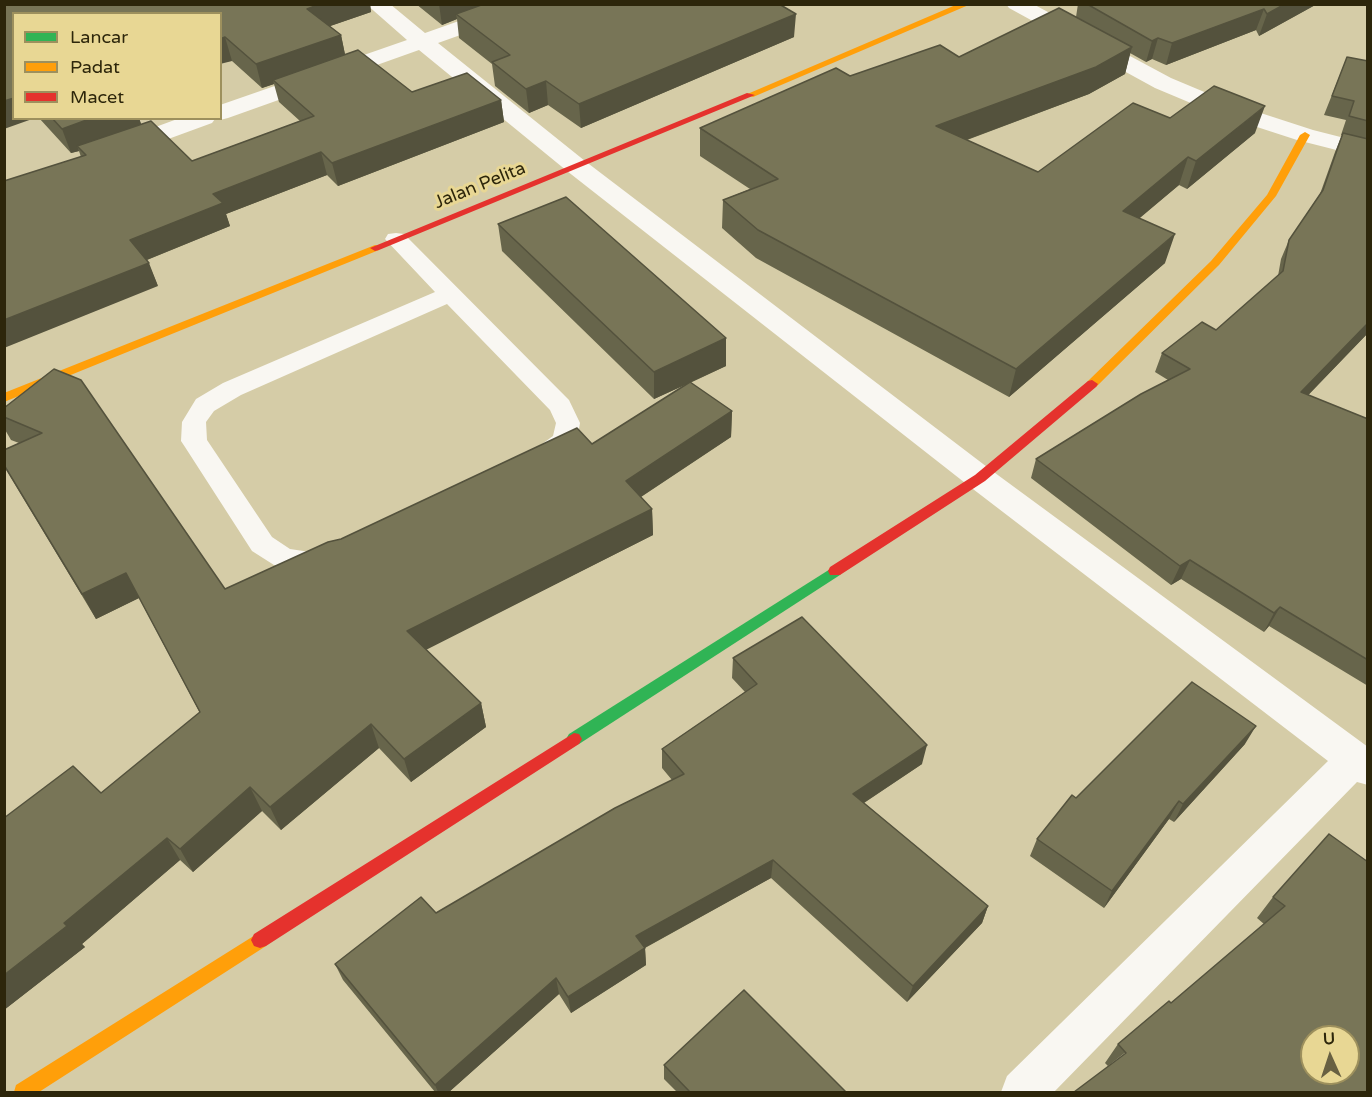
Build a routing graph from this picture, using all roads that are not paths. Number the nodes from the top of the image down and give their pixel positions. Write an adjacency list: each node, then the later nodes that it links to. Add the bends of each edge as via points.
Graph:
1 (376, 4): 5 (street)
2 (529, 4): 5 (street)
3 (967, 4): 11 (main road, Jalan Pelita)
4 (1016, 4): 8 (street, via 1163,83)
5 (422, 42): 6 (street); 11 (street)
6 (222, 112)
7 (198, 120): 10 (street)
8 (1305, 135): 9 (street); 16 (main road, via 1271,195 1215,263 1071,404)
9 (1368, 151)
10 (104, 153)
11 (576, 166): 12 (main road, Jalan Pelita); 16 (street)
12 (396, 239): 13 (lane); 14 (main road, Jalan Pelita)
13 (450, 294): 15 (lane, via 560,406 568,423 564,440); 17 (lane, via 232,388 205,405 194,422 194,441 261,544 284,558 310,562)
14 (4, 398)
15 (515, 471)
16 (980, 477): 18 (street); 19 (main road)
17 (349, 550)
18 (1360, 765): 20 (street)
19 (23, 1092)
20 (1023, 1092)

